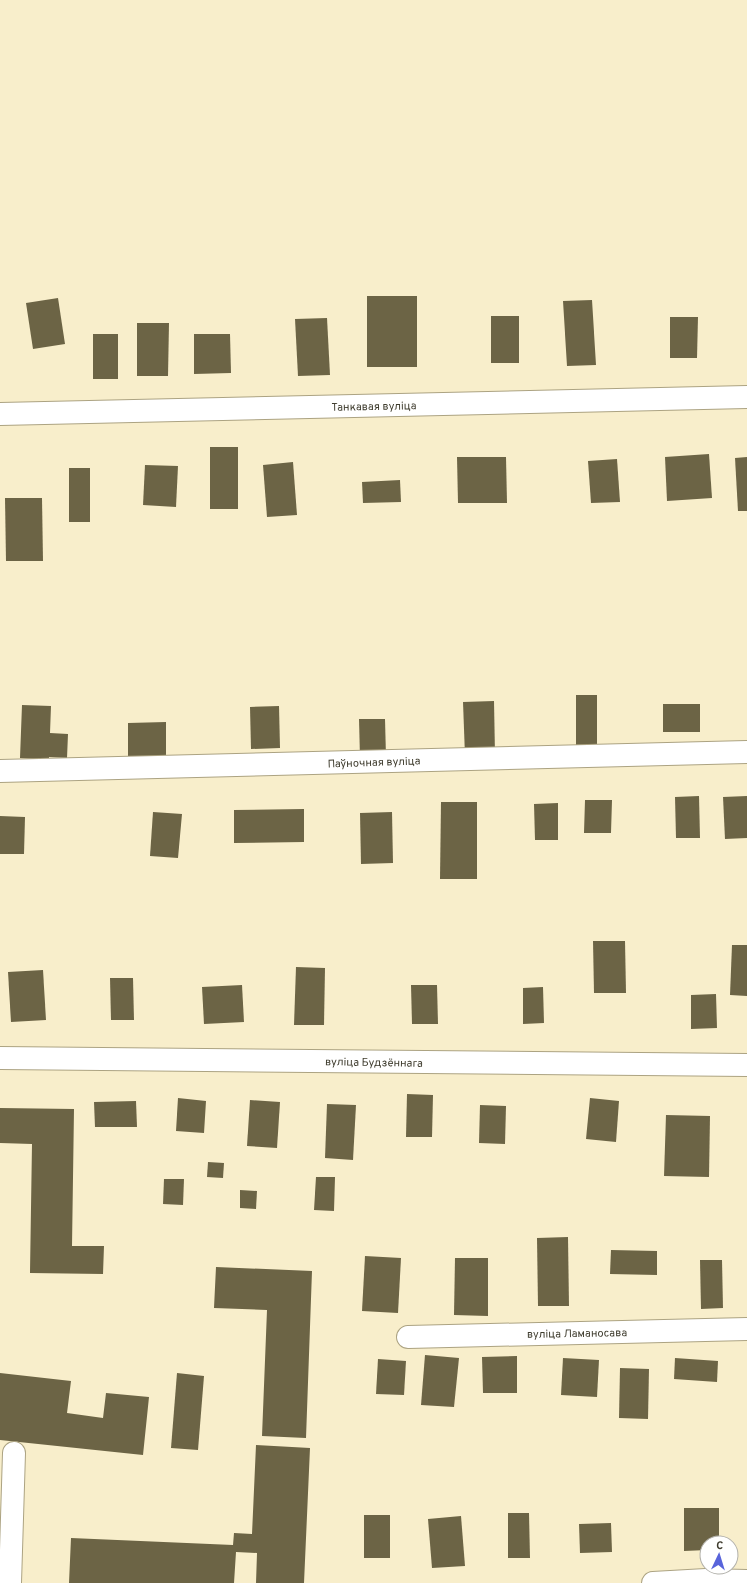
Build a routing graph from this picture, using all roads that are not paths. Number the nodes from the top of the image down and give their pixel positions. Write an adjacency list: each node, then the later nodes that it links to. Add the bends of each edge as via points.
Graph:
1 (747, 397): 2 (street, Танкавая вуліца)
2 (0, 414)
3 (747, 752): 4 (street, Паўночная вуліца)
4 (0, 771)
5 (0, 1058): 6 (street, вуліца Будзённага)
6 (747, 1065)
7 (747, 1329): 8 (street, вуліца Ламаносава)
8 (408, 1337)
9 (14, 1453): 12 (street)
10 (747, 1581): 11 (street)
11 (706, 1582): 13 (street)
12 (10, 1583)
13 (653, 1583)

